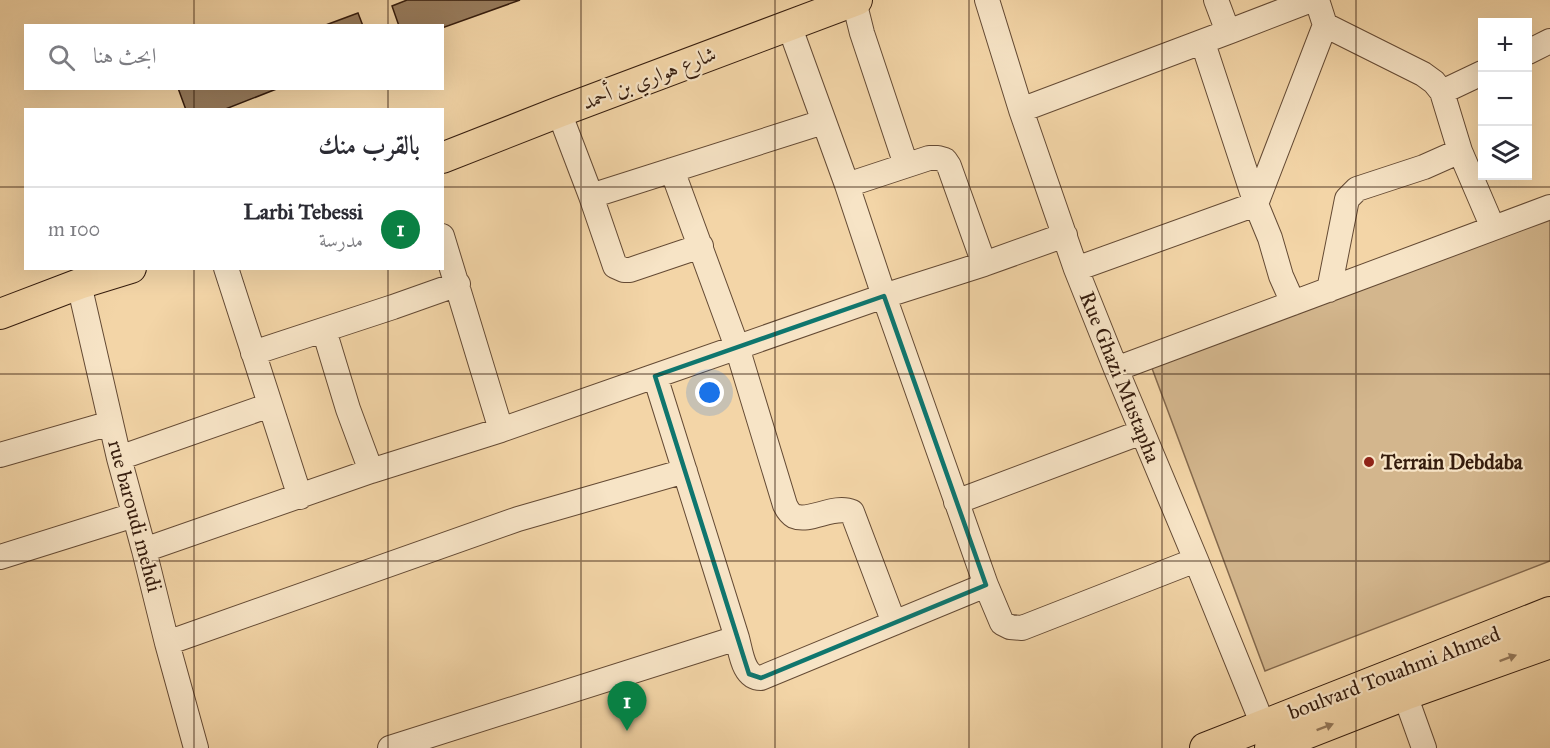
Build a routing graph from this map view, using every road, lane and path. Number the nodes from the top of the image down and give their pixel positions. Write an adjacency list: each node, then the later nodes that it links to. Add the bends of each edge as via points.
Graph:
1 (987, 0): 14 (street, Rue Ghazi Mustapha)
2 (1216, 0): 8 (street)
3 (1311, 0): 8 (street)
4 (1317, 0): 7 (street)
5 (856, 1): 6 (main road, شارع هواري بن أحمد); 19 (street, via 862,33)
6 (789, 25): 15 (main road, شارع هواري بن أحمد); 16 (street)
7 (1325, 25): 13 (street, via 1423,74); 23 (street)
8 (1228, 32): 10 (street)
9 (1550, 41): 11 (street)
10 (1203, 43): 14 (street); 23 (street)
11 (1532, 50)
12 (1478, 75): 13 (street)
13 (1442, 92): 17 (street)
14 (1021, 110): 26 (street, Rue Ghazi Mustapha)
15 (559, 112): 18 (main road, شارع هواري بن أحمد); 22 (street)
16 (823, 122): 20 (street); 21 (street)
17 (1460, 151): 25 (street); 35 (street, via 1351,194 1343,214)
18 (444, 157)
19 (906, 165): 21 (street); 29 (street, via 929,158 945,160)
20 (672, 170): 22 (street); 28 (street)
21 (847, 185): 36 (street)
22 (591, 196): 28 (street, via 619,269 630,270)
23 (1256, 204): 30 (street); 37 (street)
24 (1550, 207): 25 (street)
25 (1492, 228): 35 (street)
26 (1065, 234): 29 (street); 30 (street, Rue Ghazi Mustapha)
27 (444, 242): 34 (street)
28 (700, 246): 40 (street)
29 (984, 264): 36 (street)
30 (1076, 269): 42 (street, Rue Ghazi Mustapha)
31 (124, 270): 33 (main road)
32 (227, 270): 41 (street)
33 (79, 284): 38 (main road); 45 (street, rue baroudi mehdi)
34 (458, 284): 39 (street); 46 (street)
35 (1329, 290): 37 (street)
36 (884, 296): 40 (street); 53 (street)
37 (1293, 303): 42 (street)
38 (0, 314)
39 (324, 330): 41 (street); 50 (street)
40 (737, 347): 43 (street); 60 (street, via 785,505 794,516 804,518 843,509 852,512)
41 (254, 353): 44 (street)
42 (1116, 369): 47 (street, Rue Ghazi Mustapha)
43 (655, 376): 46 (street); 51 (street)
44 (270, 405): 49 (street); 52 (street)
45 (111, 423): 48 (street); 49 (street, rue baroudi mehdi)
46 (501, 430): 50 (street)
47 (1142, 432): 53 (street); 57 (street, Rue Ghazi Mustapha)
48 (0, 455)
49 (119, 458): 54 (street, rue baroudi mehdi)
50 (371, 471): 52 (street)
51 (685, 471): 61 (street); 62 (street, via 518,519)
52 (300, 497): 55 (street)
53 (956, 502): 58 (street)
54 (134, 515): 55 (street, rue baroudi mehdi); 56 (street)
55 (144, 550): 62 (street, rue baroudi mehdi)
56 (0, 556)
57 (1196, 560): 58 (street, via 1022,628 1002,623); 65 (street, Rue Ghazi Mustapha)
58 (986, 585): 60 (street)
59 (1550, 612): 65 (main road, boulvard Touahmi Ahmed)
60 (894, 623): 61 (street, via 761,678 749,674)
61 (737, 638): 67 (street)
62 (167, 643): 66 (street, rue baroudi mehdi)
63 (1550, 643): 64 (main road, boulvard Touahmi Ahmed, one-way to 63)
64 (1405, 695): 65 (main road, boulvard Touahmi Ahmed, one-way to 64); 69 (street)
65 (1269, 740): 68 (main road, boulvard Touahmi Ahmed)
66 (196, 748)
67 (390, 748)
68 (1205, 748)
69 (1424, 748)

